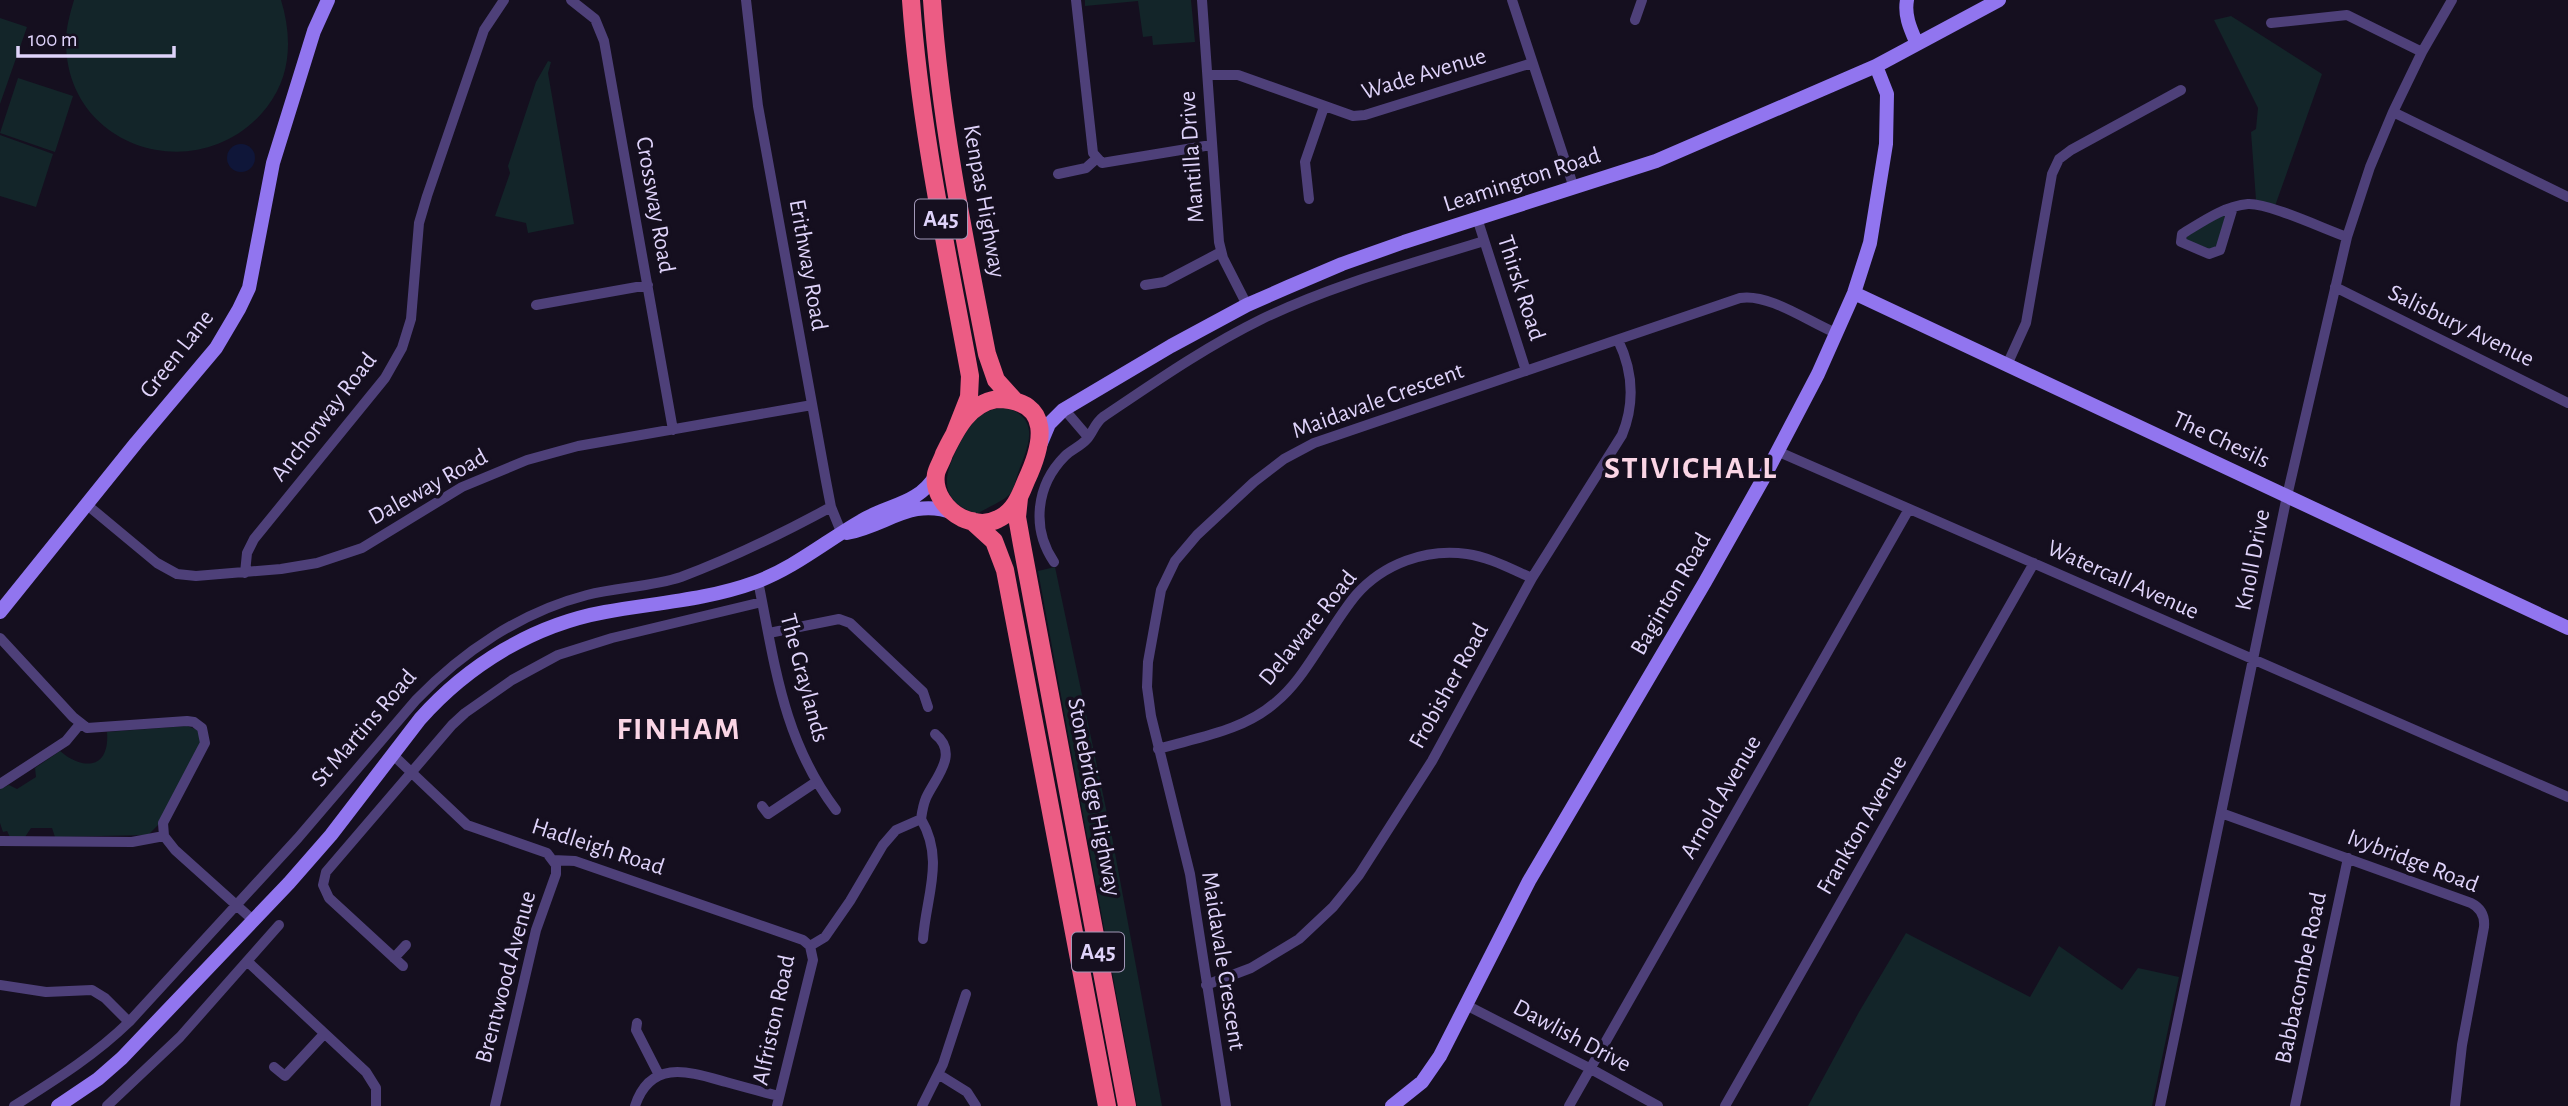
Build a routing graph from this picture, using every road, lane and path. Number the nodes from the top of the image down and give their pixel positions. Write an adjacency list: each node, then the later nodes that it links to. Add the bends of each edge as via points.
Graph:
1 (328, 0): 57 (street, Green Lane, via 276,152 249,288 239,309 216,348)
2 (504, 0): 65 (street, Anchorway Road, via 484,30 419,223 411,319 402,348 374,391 254,539)
3 (571, 0): 35 (street, Crossway Road, via 593,16 603,35)
4 (746, 0): 47 (street, Erithway Road, via 758,106)
5 (911, 0): 50 (highway, Kenpas Highway / A45, via 920,96 970,376 969,397)
6 (932, 0): 45 (highway, Kenpas Highway / A45, via 949,151 987,354 997,381)
7 (1076, 0): 25 (street)
8 (1202, 0): 20 (street, Mantilla Drive)
9 (1512, 0): 18 (street)
10 (1642, 0): 14 (street)
11 (1907, 0): 16 (street, via 1908,24)
12 (1999, 0): 16 (street, Leamington Road)
13 (2452, 0): 17 (street, Knoll Drive)
14 (1635, 20)
15 (2271, 23): 17 (street, via 2347,15)
16 (1917, 44): 19 (street, Leamington Road)
17 (2422, 52): 23 (street, Knoll Drive)
18 (1532, 63): 22 (street, Wade Avenue, via 1365,115); 27 (street)
19 (1875, 66): 27 (street, Leamington Road, via 1656,161); 38 (street, Baginton Road, via 1887,94 1886,144 1870,243)
20 (1208, 75): 22 (street, Wade Avenue, via 1238,75); 24 (street, Mantilla Drive)
21 (2181, 90): 43 (street, via 2071,150 2056,163 2026,323)
22 (1324, 107): 29 (street, via 1305,162)
23 (2393, 111): 28 (street); 32 (street, Knoll Drive)
24 (1211, 145): 25 (street, via 1102,163); 34 (street, Mantilla Drive)
25 (1096, 159): 26 (street, via 1086,168)
26 (1058, 174)
27 (1574, 188): 31 (street, Leamington Road)
28 (2568, 197)
29 (1308, 198)
30 (2233, 208): 30 (street, via 2216,253 2181,242 2182,234); 32 (street, via 2255,204)
31 (1477, 218): 33 (street, Thirsk Road); 40 (street, Leamington Road, via 1342,264)
32 (2347, 237): 37 (street, Knoll Drive)
33 (1484, 241): 44 (street, Thirsk Road); 51 (street, Leamington Road, via 1355,282 1264,318 1179,364 1103,417)
34 (1221, 252): 36 (street, via 1164,282); 40 (street, Mantilla Drive)
35 (648, 285): 39 (street); 49 (street, Crossway Road)
36 (1144, 285)
37 (2335, 287): 46 (street, Salisbury Avenue); 55 (street, Knoll Drive)
38 (1854, 293): 41 (street, Baginton Road); 43 (street, The Chesils)
39 (536, 305)
40 (1247, 305): 48 (street, Leamington Road)
41 (1836, 334): 42 (street, Maidavale Crescent, via 1751,297); 53 (street, Baginton Road)
42 (1618, 340): 44 (street, Maidavale Crescent); 66 (street, Frobisher Road, via 1630,379 1625,428)
43 (2007, 365): 55 (street, The Chesils)
44 (1526, 371): 77 (street, Maidavale Crescent, via 1314,443 1264,474 1197,535 1169,570 1152,632 1147,687)
45 (1021, 403): 48 (street, via 1037,409); 50 (highway, via 998,399 983,403 969,412); 52 (highway, via 1037,419)
46 (2568, 403)
47 (812, 405): 49 (street, Daleway Road); 58 (street, Erithway Road)
48 (1063, 409): 51 (street); 52 (street, Leamington Road, via 1049,424)
49 (673, 430): 65 (street, Daleway Road, via 527,460 462,487 351,553 304,566)
50 (954, 435): 54 (highway)
51 (1088, 437): 63 (street, Leamington Road, via 1064,457 1040,497 1042,534)
52 (1041, 444): 56 (highway)
53 (1777, 451): 59 (street, Watercall Avenue); 103 (street, Baginton Road, via 1705,583 1529,881)
54 (936, 475): 60 (highway, via 941,499); 62 (street, St Martins Road, via 918,496 860,521)
55 (2287, 496): 70 (street, The Chesils); 73 (street, Knoll Drive)
56 (1019, 498): 61 (highway, via 1009,513 997,520); 121 (highway, Stonebridge Highway / A45, via 1017,517)
57 (86, 504): 65 (street, Daleway Road, via 170,571 189,576); 69 (street, Green Lane)
58 (831, 508): 62 (street, Erithway Road); 91 (street, St Martins Road, via 680,577 561,603 470,652 416,700)
59 (1909, 509): 64 (street, Watercall Avenue); 108 (street, Arnold Avenue)
60 (954, 513): 61 (highway); 62 (street, St Martins Road, via 919,507 865,530)
61 (972, 521): 120 (highway, Stonebridge Highway / A45, via 994,541 1005,570)
62 (842, 534): 67 (street, St Martins Road)
63 (1054, 562)
64 (2034, 563): 73 (street, Watercall Avenue); 126 (street, Frankton Avenue)
65 (245, 573)
66 (1532, 578): 77 (street, Delaware Road, via 1467,554 1424,555 1396,565 1357,594 1290,689 1262,713 1233,728); 101 (street, Frobisher Road, via 1432,761 1348,890 1291,945 1251,968)
67 (758, 581): 68 (street, The Graylands); 78 (street, St Martins Road, via 707,596 589,615 530,636 454,684)
68 (762, 602): 71 (street, The Graylands); 79 (street, via 558,655 465,713)
69 (0, 612)
70 (2568, 628)
71 (769, 633): 74 (street, via 839,619 850,623 923,692); 80 (street, The Graylands, via 794,740)
72 (0, 638): 75 (street)
73 (2254, 660): 82 (street, Watercall Avenue); 85 (street, Knoll Drive)
74 (928, 707)
75 (80, 724): 81 (street, via 66,741); 87 (street, via 95,729 187,721 202,728 205,743 163,823)
76 (935, 734): 86 (street, via 944,746 945,761)
77 (1158, 749): 101 (street, Maidavale Crescent, via 1190,874)
78 (392, 754): 79 (street, Hadleigh Road); 92 (street, St Martins Road, via 322,845)
79 (411, 774): 90 (street, Hadleigh Road, via 467,825 547,853); 97 (street, via 323,881 329,898)
80 (816, 782): 83 (street, via 768,814); 84 (street, The Graylands)
81 (0, 784)
82 (2568, 797)
83 (762, 806)
84 (836, 810)
85 (2221, 813): 89 (street, Ivybridge Road); 127 (street, Knoll Drive)
86 (920, 819): 94 (street, via 933,846); 96 (street, Alfriston Road, via 896,830 883,845 825,937)
87 (164, 836): 88 (street, via 132,842); 91 (street)
88 (0, 841)
89 (2348, 858): 128 (street, Babbacombe Road); 129 (street, Ivybridge Road, via 2471,903 2483,915)
90 (553, 860): 96 (street, Hadleigh Road, via 575,861); 116 (street, Brentwood Avenue, via 556,874 536,930)
91 (237, 905): 92 (street); 104 (street, St Martins Road)
92 (253, 919): 114 (street, St Martins Road, via 122,1058)
93 (279, 925): 98 (street)
94 (923, 939)
95 (406, 945): 97 (street)
96 (810, 946): 111 (street, Alfriston Road, via 813,960)
97 (394, 958): 99 (street)
98 (248, 961): 106 (street); 112 (street)
99 (403, 966)
100 (0, 985): 104 (street, via 46,992 92,990)
101 (1206, 985): 122 (street, Maidavale Crescent)
102 (966, 994): 109 (street)
103 (1466, 1005): 108 (street, Dawlish Drive); 123 (street, Baginton Road, via 1434,1065 1412,1092)
104 (129, 1022): 113 (street, St Martins Road, via 80,1064)
105 (637, 1023): 110 (street, via 636,1030)
106 (324, 1034): 107 (street, via 285,1076); 115 (street, via 372,1079)
107 (274, 1067)
108 (1591, 1069): 124 (street, Arnold Avenue); 125 (street, Dawlish Drive)
109 (939, 1074): 118 (street); 119 (street, via 968,1092)
110 (659, 1075): 111 (street, via 693,1073); 117 (street, via 646,1085)
111 (778, 1101)
112 (110, 1105)
113 (14, 1106)
114 (58, 1106)
115 (376, 1106)
116 (495, 1106)
117 (635, 1106)
118 (922, 1106)
119 (976, 1106)
120 (1107, 1106)
121 (1126, 1106)
122 (1226, 1106)
123 (1392, 1106)
124 (1569, 1106)
125 (1658, 1106)
126 (1725, 1106)
127 (2160, 1106)
128 (2295, 1106)
129 (2455, 1106)

